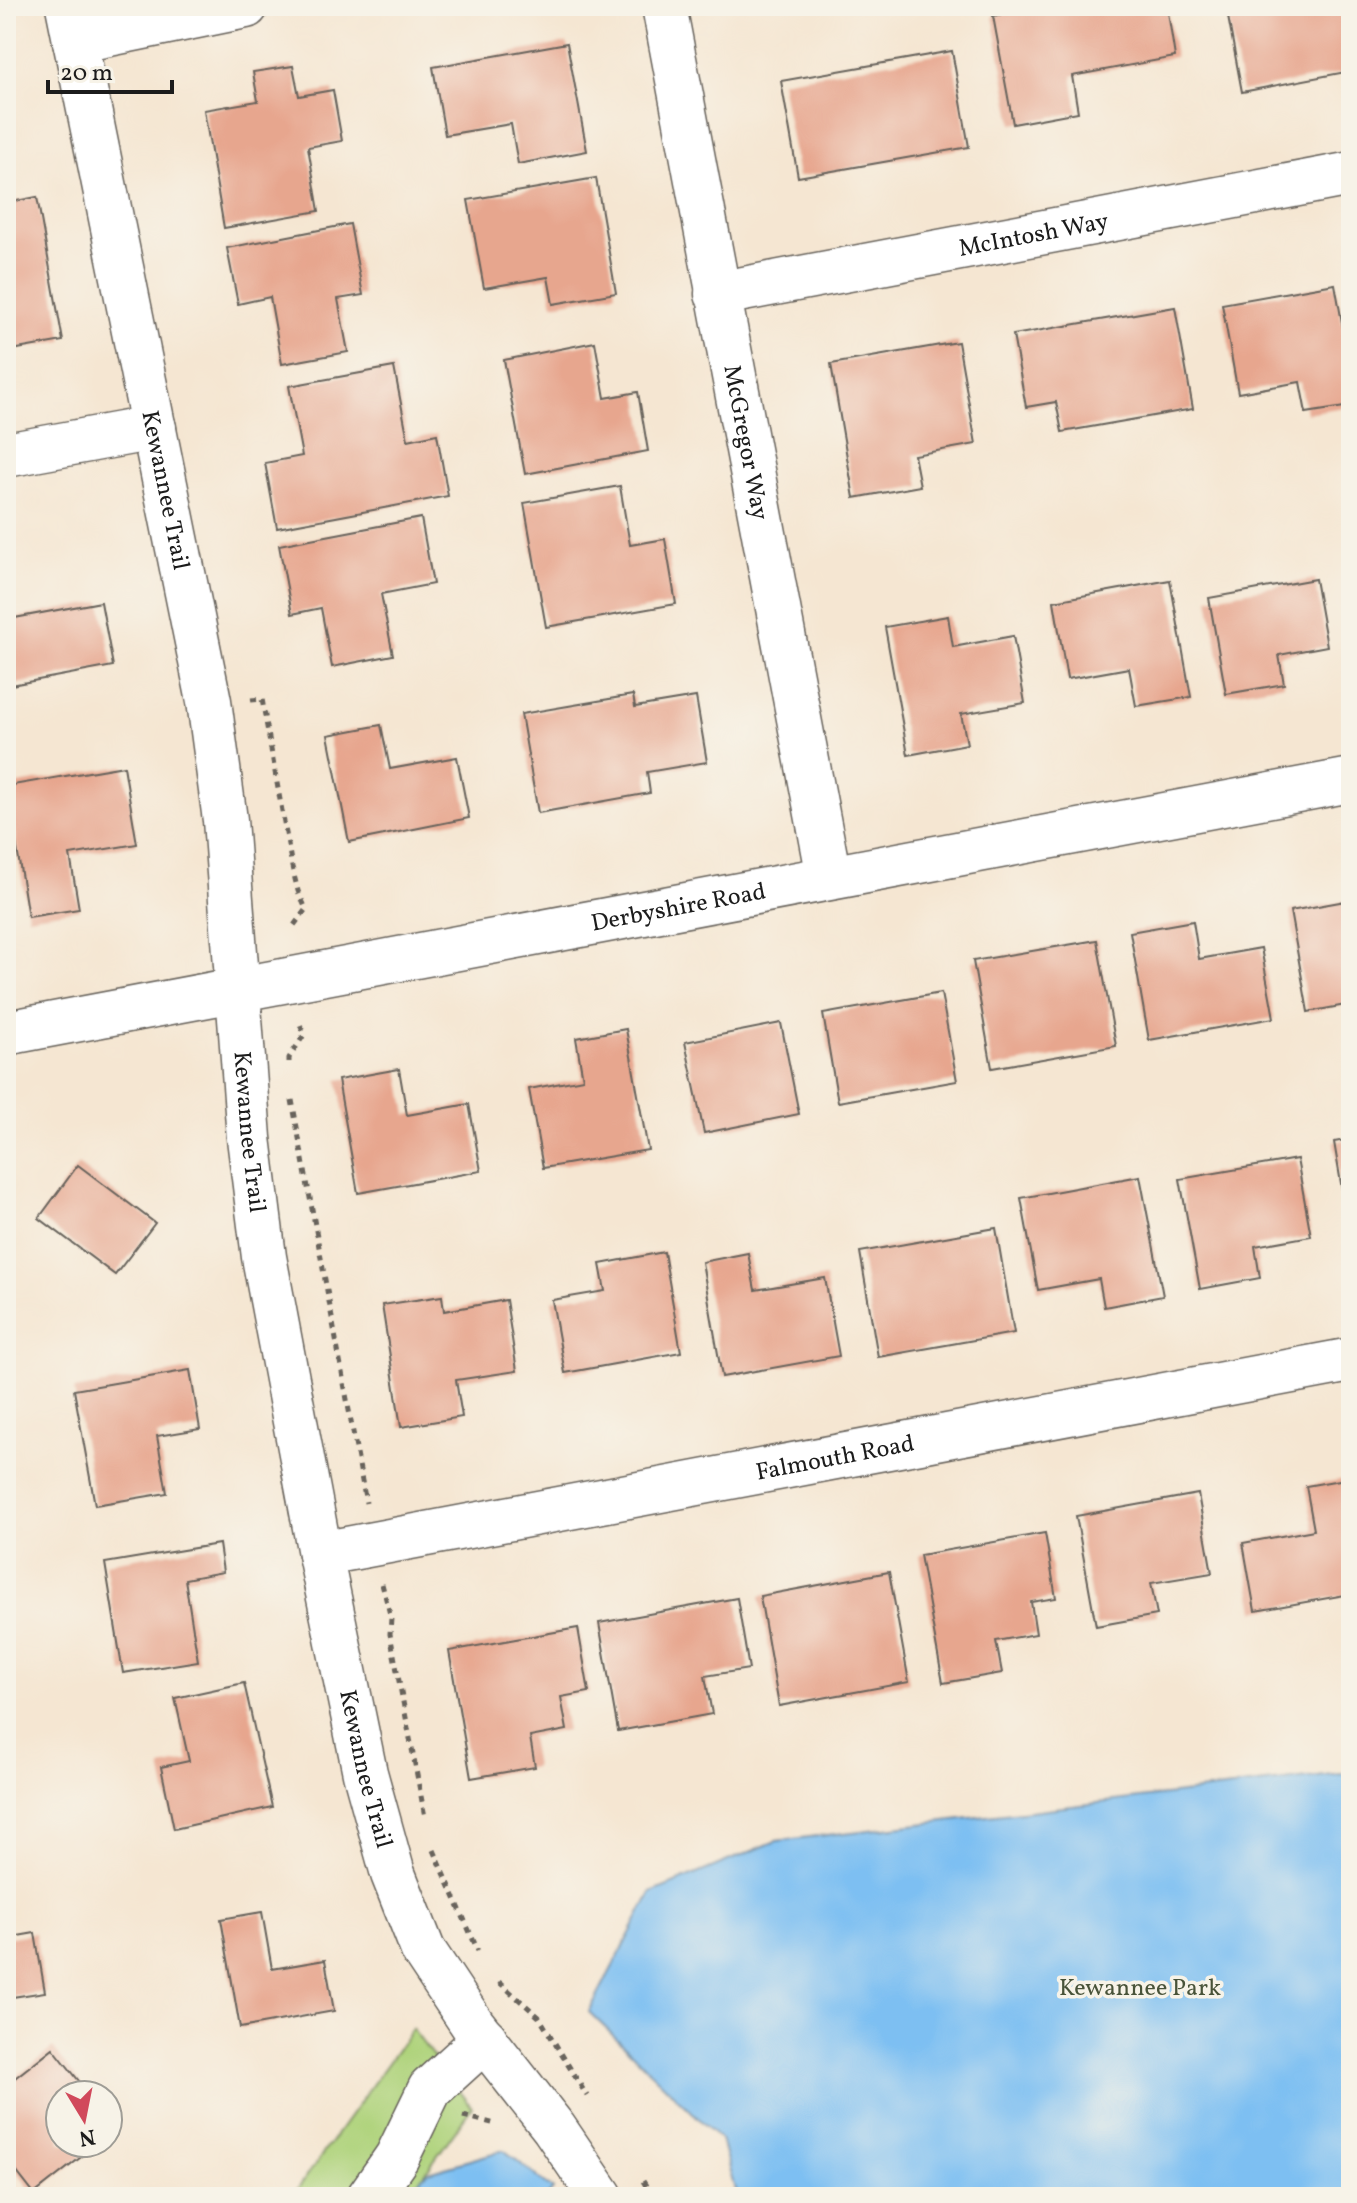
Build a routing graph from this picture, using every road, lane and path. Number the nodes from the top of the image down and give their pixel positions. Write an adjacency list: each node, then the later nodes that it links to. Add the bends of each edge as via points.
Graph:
1 (246, 6): 3 (street)
2 (664, 6): 5 (street, McGregor Way)
3 (72, 23): 6 (street, Kewannee Trail)
4 (1351, 174): 5 (street, McIntosh Way)
5 (717, 294): 9 (street, McGregor Way)
6 (154, 428): 7 (street); 10 (street, Kewannee Trail, via 209,701)
7 (6, 455)
8 (1351, 780): 9 (street, Derbyshire Road)
9 (829, 877): 10 (street, Derbyshire Road)
10 (240, 988): 12 (street, Derbyshire Road); 17 (street, Kewannee Trail, via 249,1138 264,1257)
11 (297, 1018): 13 (path, via 304,1035 289,1058)
12 (6, 1033)
13 (289, 1072)
14 (290, 1086): 16 (path)
15 (1351, 1360): 17 (street, Falmouth Road)
16 (366, 1504)
17 (320, 1554): 23 (street, Kewannee Trail, via 365,1773 393,1874 423,1950)
18 (382, 1584): 19 (path)
19 (428, 1827)
20 (431, 1842): 21 (path)
21 (482, 1960)
22 (488, 1973): 25 (path, via 539,2017)
23 (485, 2039): 24 (street); 28 (street, Kewannee Trail)
24 (426, 2097): 26 (path, via 444,2111); 29 (street, via 397,2157)
25 (596, 2109)
26 (506, 2131)
27 (637, 2172): 30 (path)
28 (601, 2196)
29 (369, 2197)
30 (653, 2197)

